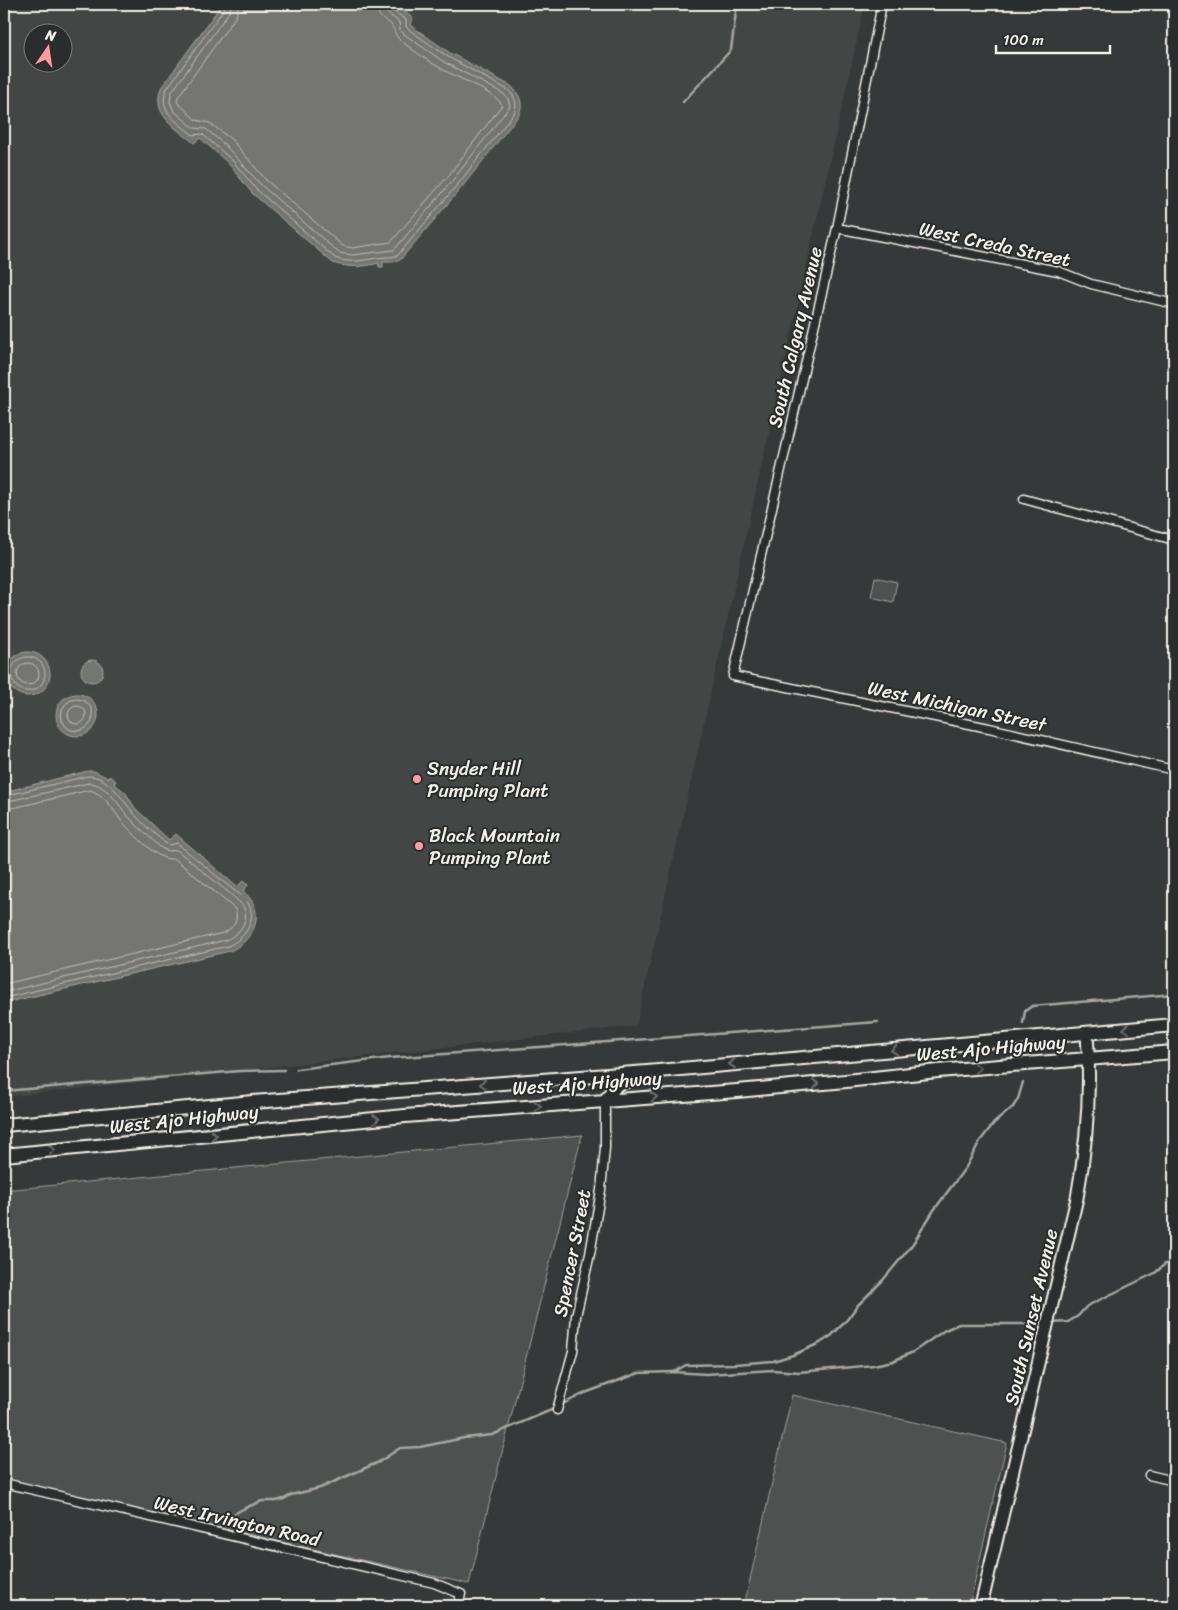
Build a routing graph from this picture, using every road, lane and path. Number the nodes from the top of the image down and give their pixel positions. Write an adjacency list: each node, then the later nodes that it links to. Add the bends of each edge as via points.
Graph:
1 (882, 4): 2 (street, South Calgary Avenue)
2 (837, 228): 3 (street, West Creda Street, via 1058,271 1091,284); 6 (street, South Calgary Avenue)
3 (1174, 304)
4 (1024, 499): 5 (street)
5 (1174, 540)
6 (733, 676): 7 (street, West Michigan Street, via 989,728)
7 (1174, 770)
8 (1174, 1025): 9 (main road, West Ajo Highway, one-way to 9)
9 (1087, 1033): 11 (street, South Sunset Avenue); 12 (main road, West Ajo Highway, one-way to 12)
10 (1174, 1052): 11 (main road, West Ajo Highway)
11 (1089, 1059): 13 (main road, West Ajo Highway, one-way to 11); 22 (street, South Sunset Avenue, via 1082,1170 1077,1198)
12 (690, 1068): 13 (main road, via 680,1074 630,1079 617,1084); 14 (main road, West Ajo Highway, one-way to 14)
13 (605, 1101): 15 (main road, West Ajo Highway, one-way to 13, via 405,1116); 16 (street, Spencer Street, via 601,1190 576,1316 573,1351)
14 (4, 1125)
15 (4, 1155)
16 (558, 1410)
17 (1149, 1475): 18 (street)
18 (1174, 1481)
19 (5, 1484): 20 (street); 21 (street, West Irvington Road, via 434,1583 461,1594)
20 (4, 1496)
21 (458, 1606)
22 (981, 1606)

